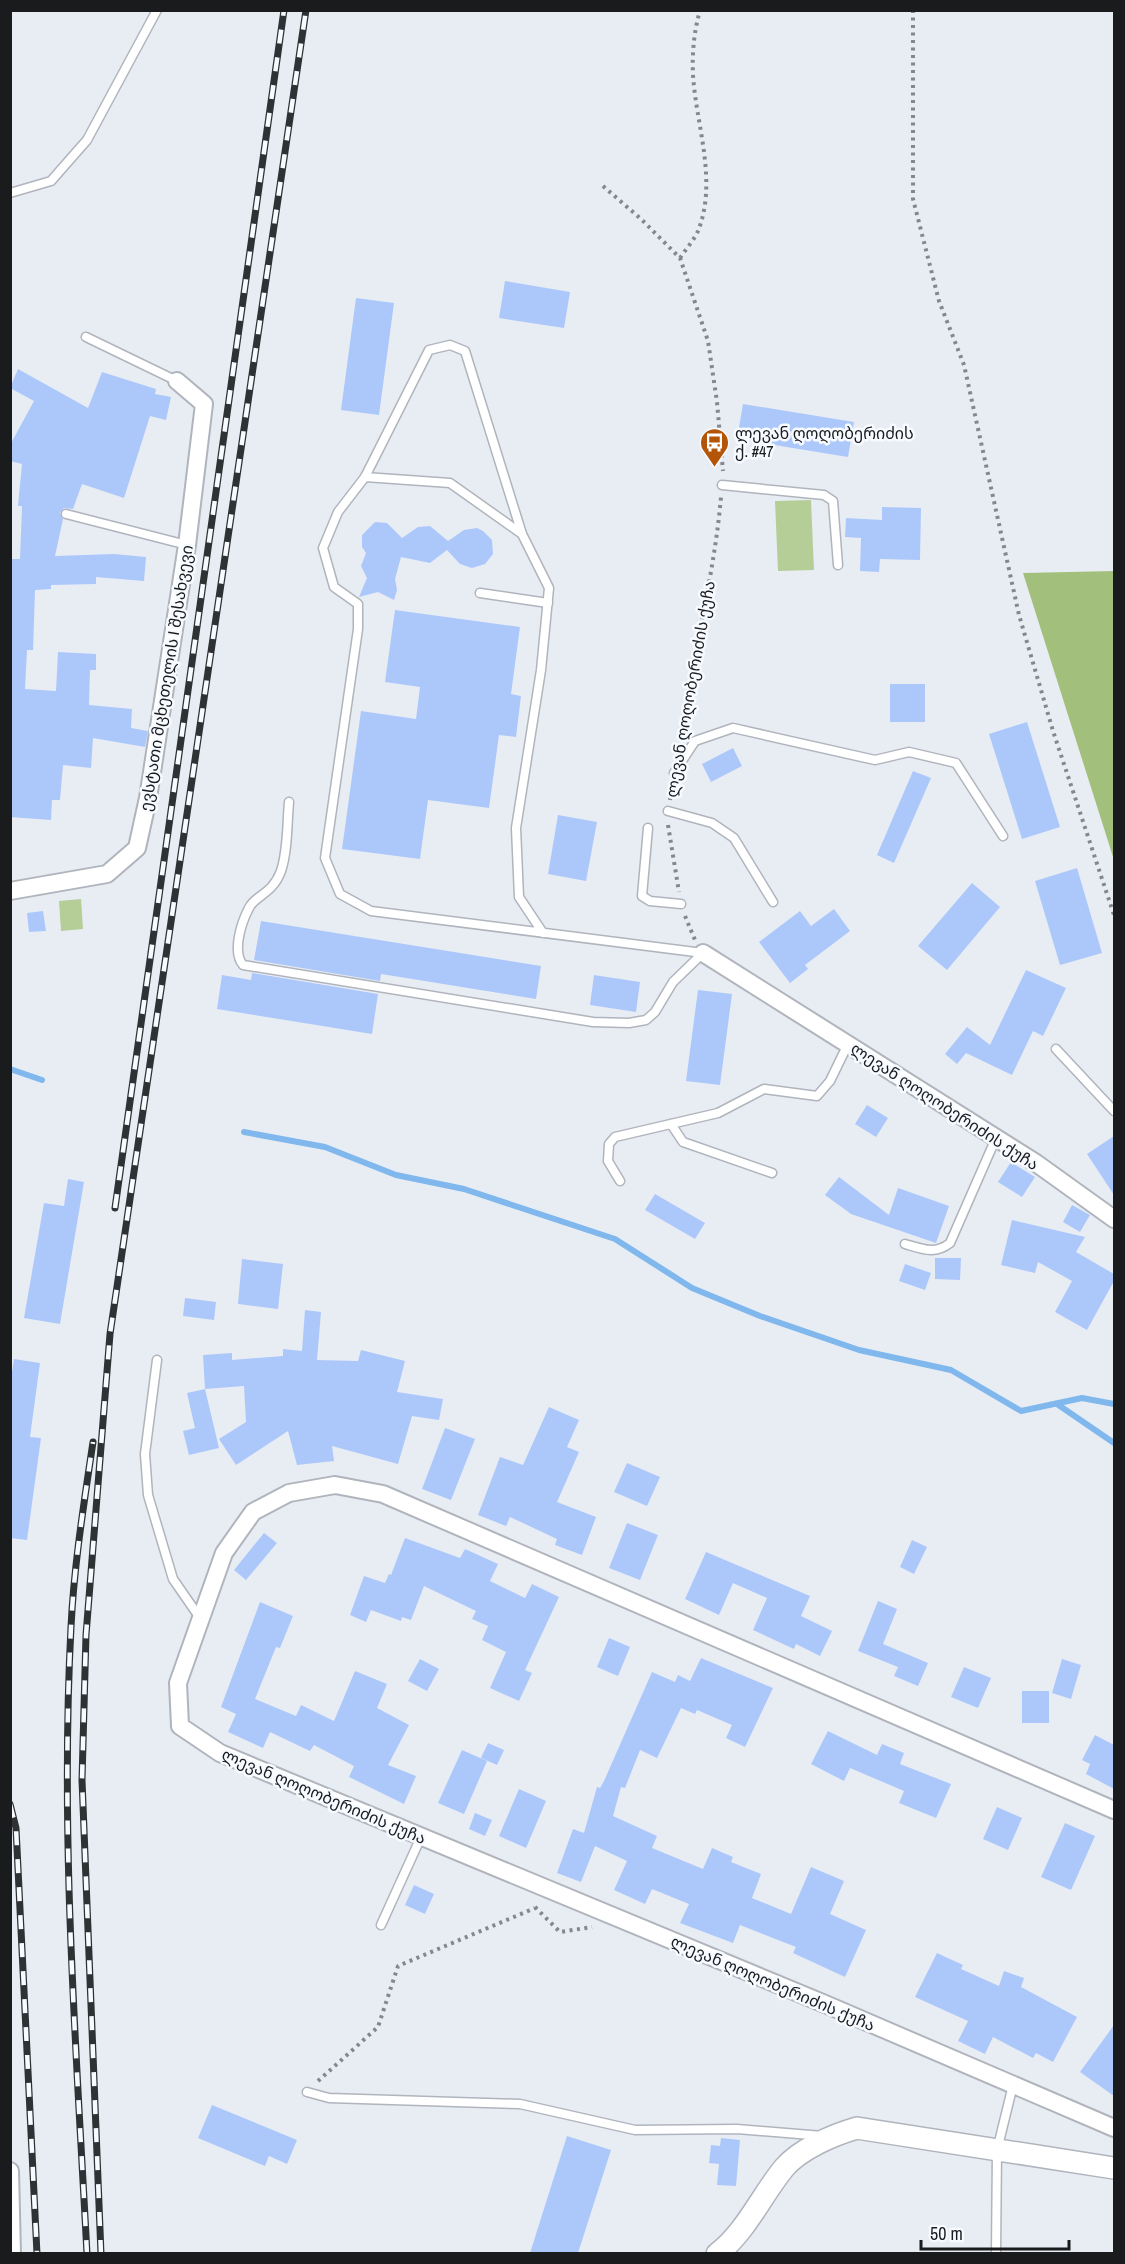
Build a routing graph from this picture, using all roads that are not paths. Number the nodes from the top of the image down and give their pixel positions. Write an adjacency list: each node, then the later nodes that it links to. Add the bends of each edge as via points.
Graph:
1 (158, 10): 2 (lane, via 87,140 51,181)
2 (10, 193)
3 (86, 337): 4 (lane)
4 (177, 381): 9 (street, ევსტათი მცხეთელის I შესახვევი, via 204,404)
5 (365, 477): 8 (lane, via 450,483); 8 (lane, via 429,350 450,345 465,351); 21 (lane, via 338,512 322,548 334,587 357,604 358,629 325,858 340,894 371,911)
6 (722, 485): 10 (lane, via 824,495 833,501)
7 (66, 514): 9 (lane)
8 (522, 534): 12 (lane, via 549,588)
9 (187, 545): 18 (street, ევსტათი მცხეთელის I შესახვევი, via 137,848 107,874)
10 (838, 565)
11 (480, 593): 12 (lane)
12 (548, 603): 21 (lane, via 516,828 519,897)
13 (674, 773): 17 (lane, via 695,741 733,728 875,760 909,752 956,763)
14 (289, 802): 22 (lane, via 281,869 273,887 249,906 238,944 238,958 243,965 592,1022 629,1023 646,1020 655,1012 673,982)
15 (668, 811): 19 (lane, via 712,823 734,838)
16 (648, 828): 20 (lane, via 642,896 650,901)
17 (1003, 836)
18 (10, 891)
19 (773, 902)
20 (681, 904)
21 (543, 933): 22 (lane)
22 (703, 953): 23 (street, ლევან ღოღობერიძის ქუჩა)
23 (848, 1044): 26 (lane, via 830,1081 817,1096 764,1089 718,1113); 27 (street, ლევან ღოღობერიძის ქუჩა)
24 (1056, 1049): 25 (lane)
25 (1114, 1111)
26 (671, 1124): 28 (lane, via 682,1142); 29 (lane, via 615,1137 609,1144 608,1161)
27 (996, 1138): 30 (street, ლევან ღოღობერიძის ქუჩა); 31 (lane, via 950,1243 930,1252)
28 (772, 1173)
29 (620, 1181)
30 (1114, 1219)
31 (905, 1244)
32 (158, 1360): 33 (lane, via 145,1454 148,1495 173,1579)
33 (200, 1619): 34 (street, ლევან ღოღობერიძის ქუჩა, via 224,1553 253,1512 289,1493 335,1485 383,1494); 35 (street, ლევან ღოღობერიძის ქუჩა, via 178,1683 180,1726 220,1753)
34 (1114, 1810)
35 (421, 1837): 36 (lane); 37 (street, ლევან ღოღობერიძის ქუჩა)
36 (381, 1925)
37 (1013, 2085): 39 (street, ლევან ღოღობერიძის ქუჩა); 41 (lane)
38 (306, 2092): 40 (lane, via 329,2098 520,2104 635,2130 737,2129)
39 (1114, 2128)
40 (829, 2136): 41 (street, via 857,2128); 45 (street, via 786,2166 742,2228)
41 (997, 2150): 42 (street); 46 (lane)
42 (1114, 2168)
43 (10, 2171): 44 (street)
44 (12, 2253)
45 (717, 2253)
46 (996, 2253)

